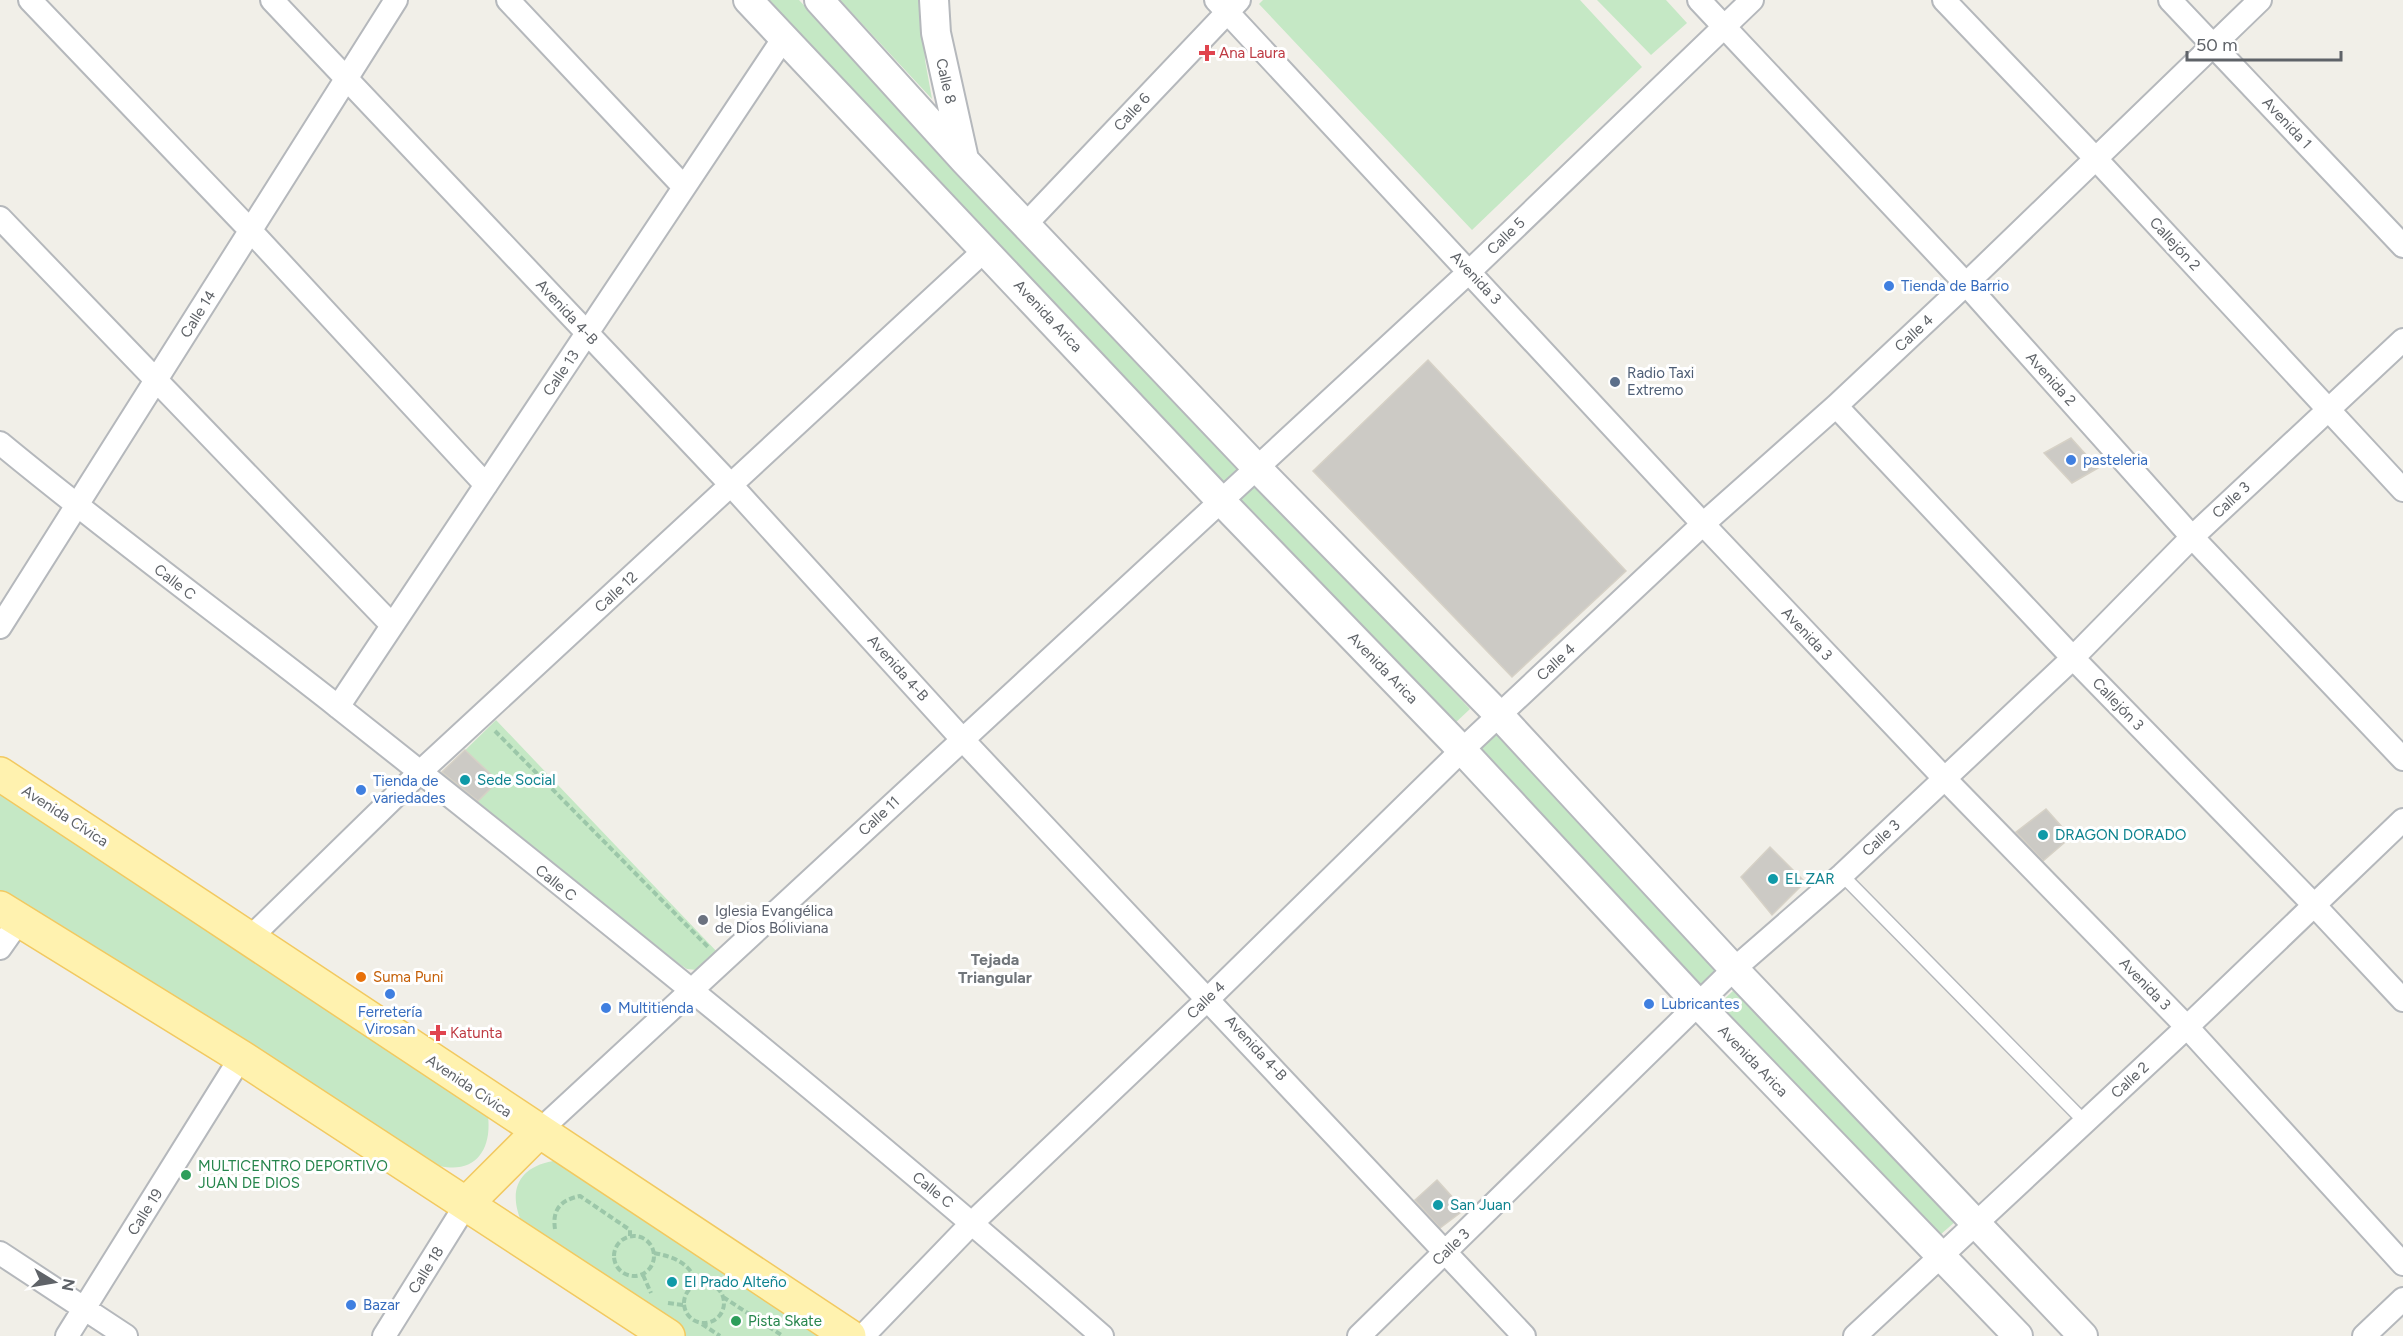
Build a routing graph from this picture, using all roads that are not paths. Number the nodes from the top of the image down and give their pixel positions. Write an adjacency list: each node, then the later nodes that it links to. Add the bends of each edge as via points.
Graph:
1 (30, 0): 23 (street)
2 (272, 0): 17 (street, Avenida 4-B)
3 (396, 0): 17 (street, Calle 14)
4 (508, 0): 20 (street)
5 (747, 0): 15 (street, Avenida Arica)
6 (819, 0): 19 (street)
7 (934, 0): 19 (street, Calle 8, via 936,33)
8 (1699, 0): 14 (street, Avenida 2)
9 (1752, 0): 14 (street, Calle 5)
10 (1944, 0): 18 (street, Callejón 2)
11 (2170, 0): 16 (street, Avenida 1)
12 (2260, 0): 16 (street, Calle 4)
13 (1227, 4): 22 (street, Calle 6); 26 (street, Avenida 3)
14 (1723, 26): 26 (street, Calle 5); 27 (street, Avenida 2)
15 (783, 39): 20 (street, Calle 13); 25 (street, Avenida Arica)
16 (2213, 45): 18 (street, Calle 4); 24 (street, Avenida 1)
17 (346, 79): 23 (street, Calle 14); 28 (street, Avenida 4-B)
18 (2097, 159): 27 (street, Calle 4); 32 (street, Callejón 2)
19 (965, 161): 22 (street)
20 (684, 187): 28 (street, Calle 13)
21 (0, 218): 30 (street)
22 (1026, 224): 34 (street)
23 (250, 230): 30 (street, Calle 14); 35 (street)
24 (2403, 246)
25 (985, 250): 36 (street, Calle 12); 38 (street, Avenida Arica)
26 (1470, 271): 34 (street, Calle 5); 40 (street, Avenida 3)
27 (1966, 284): 31 (street, Calle 4); 41 (street, Avenida 2)
28 (586, 333): 35 (street, Calle 13); 36 (street, Avenida 4-B)
29 (2403, 340): 32 (street, Calle 3)
30 (155, 381): 39 (street, Calle 14); 42 (street)
31 (1836, 406): 40 (street, Calle 4); 44 (street, Callejón 3)
32 (2328, 409): 37 (street, Callejón 2); 41 (street, Calle 3)
33 (0, 443): 39 (street, Calle C)
34 (1258, 469): 38 (street, Calle 5); 46 (street)
35 (486, 484): 42 (street, Calle 13)
36 (731, 485): 47 (street, Avenida 4-B); 50 (street, Calle 12)
37 (2403, 490)
38 (1221, 501): 47 (street, Calle 11); 48 (street, Avenida Arica)
39 (77, 506): 43 (street, Calle 14); 45 (street, Calle C)
40 (1703, 524): 46 (street, Calle 4); 52 (street, Avenida 3)
41 (2192, 537): 44 (street, Calle 3); 49 (street, Avenida 2)
42 (392, 625): 45 (street, Calle 13)
43 (0, 627)
44 (2073, 658): 52 (street, Calle 3); 55 (street, Callejón 3)
45 (338, 707): 50 (street, Calle C)
46 (1499, 715): 48 (street, Calle 4); 59 (street)
47 (962, 739): 60 (street, Calle 11); 61 (street, Avenida 4-B)
48 (1462, 750): 61 (street, Calle 4); 63 (street, Avenida Arica)
49 (2403, 759)
50 (419, 773): 57 (street, Calle 12); 60 (street, Calle C)
51 (0, 774): 57 (main road, Avenida Cívica)
52 (1944, 778): 54 (street, Calle 3); 64 (street, Avenida 3)
53 (2403, 820): 55 (street, Calle 2)
54 (1842, 875): 59 (street, Calle 3); 66 (lane)
55 (2315, 906): 62 (street, Callejón 3); 64 (street, Calle 2)
56 (9, 914): 58 (street); 65 (main road)
57 (250, 938): 67 (main road, Avenida Cívica)
58 (0, 948)
59 (1734, 969): 63 (street, Calle 3); 70 (street)
60 (691, 990): 67 (street, Calle 11); 69 (street, Calle C)
61 (1209, 998): 69 (street, Calle 4); 71 (street, Avenida 4-B)
62 (2403, 1000)
63 (1699, 1005): 71 (street, Calle 3); 73 (street, Avenida Arica)
64 (2187, 1027): 66 (street, Calle 2); 74 (street, Avenida 3)
65 (241, 1057): 68 (main road); 76 (street, Calle 19)
66 (2085, 1122): 70 (street, Calle 2)
67 (537, 1133): 68 (main road); 81 (main road, Avenida Cívica)
68 (467, 1203): 79 (street, Calle 18); 80 (main road)
69 (972, 1223): 82 (street, Calle 4); 83 (street, Calle C)
70 (1975, 1224): 73 (street, Calle 2); 88 (street)
71 (1446, 1252): 84 (street, Calle 3); 85 (street, Avenida 4-B)
72 (0, 1253): 76 (street)
73 (1941, 1253): 86 (street, Calle 2); 87 (street, Avenida Arica)
74 (2403, 1264)
75 (2403, 1299): 89 (street)
76 (86, 1308): 77 (street, Calle 19); 78 (street)
77 (68, 1336)
78 (126, 1336)
79 (384, 1336)
80 (668, 1336)
81 (849, 1336)
82 (863, 1336)
83 (1102, 1336)
84 (1359, 1336)
85 (1524, 1336)
86 (1855, 1336)
87 (2018, 1336)
88 (2083, 1336)
89 (2364, 1336)

